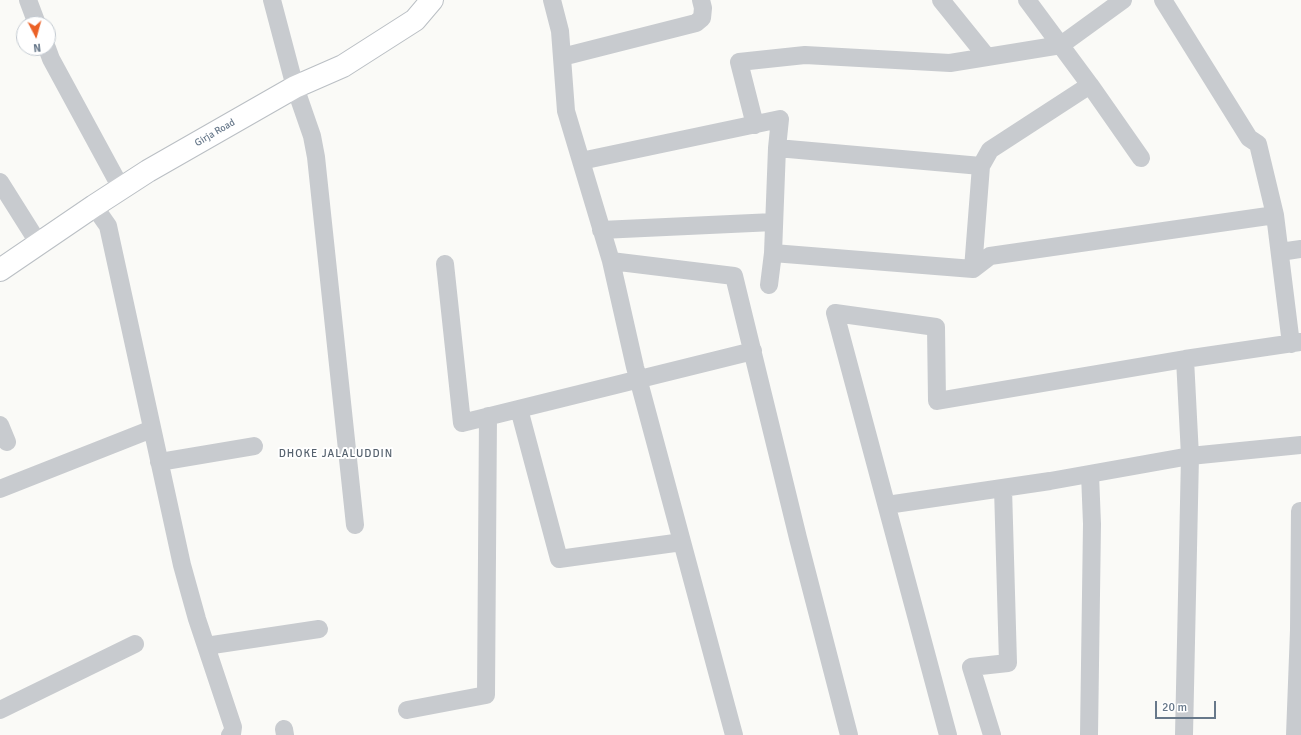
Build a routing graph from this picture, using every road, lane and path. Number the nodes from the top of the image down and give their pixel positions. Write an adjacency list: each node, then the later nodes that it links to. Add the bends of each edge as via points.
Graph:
1 (28, 0): 10 (street)
2 (272, 0): 16 (street)
3 (432, 0): 16 (main road, Girja Road, via 415,20 343,66)
4 (552, 0): 13 (street, via 560,31)
5 (701, 0): 13 (street, via 702,18 696,23)
6 (941, 0): 14 (street)
7 (1027, 0): 11 (street)
8 (1123, 0): 11 (street)
9 (1163, 0): 25 (street, via 1250,138 1258,144)
10 (34, 16)
11 (1061, 45): 14 (street); 15 (street)
12 (51, 56): 23 (street)
13 (562, 57): 20 (street, via 566,111)
14 (987, 57): 17 (street, via 950,63 805,55 739,62)
15 (1090, 84): 19 (street); 21 (street, via 990,150)
16 (294, 87): 23 (main road, Girja Road); 55 (street, via 312,136 316,157)
17 (755, 125): 18 (street, via 780,119); 20 (street)
18 (777, 148): 21 (street); 26 (street)
19 (1141, 158)
20 (581, 161): 27 (street)
21 (981, 166): 34 (street)
22 (0, 182): 28 (street)
23 (121, 188): 24 (main road, Girja Road)
24 (94, 206): 28 (main road, Girja Road); 44 (street, via 108,226)
25 (1275, 215): 30 (street); 34 (street, via 990,256)
26 (774, 222): 27 (street); 31 (street)
27 (601, 230): 32 (street)
28 (39, 244): 35 (main road, Girja Road)
29 (1301, 249): 30 (street)
30 (1280, 252): 37 (street)
31 (773, 254): 34 (street); 36 (street)
32 (610, 261): 38 (street, via 734,276); 40 (street)
33 (445, 264): 42 (street, via 462,423)
34 (973, 269)
35 (0, 270)
36 (769, 285)
37 (1296, 343): 39 (street)
38 (753, 351): 40 (street); 65 (street)
39 (1185, 359): 48 (street); 53 (street, via 937,401 936,327 835,313)
40 (639, 379): 41 (street); 56 (street)
41 (519, 409): 42 (street); 56 (street, via 559,559)
42 (488, 416): 62 (street, via 486,695)
43 (0, 425): 45 (street)
44 (152, 429): 49 (street); 52 (street)
45 (8, 442)
46 (1301, 445): 48 (street)
47 (254, 446): 49 (street)
48 (1190, 456): 50 (street); 69 (street)
49 (159, 462): 60 (street, via 182,565)
50 (1090, 474): 51 (street); 68 (street, via 1092,524)
51 (1003, 488): 53 (street); 67 (street, via 1008,663 972,667)
52 (0, 489)
53 (887, 505): 66 (street)
54 (1300, 511): 58 (street)
55 (355, 525)
56 (682, 542): 64 (street)
57 (319, 629): 60 (street)
58 (1300, 630): 70 (street)
59 (135, 644): 61 (street)
60 (206, 646): 63 (street, via 233,726)
61 (0, 710)
62 (408, 710)
63 (230, 735)
64 (734, 735)
65 (849, 735)
66 (948, 735)
67 (992, 735)
68 (1089, 735)
69 (1184, 735)
70 (1295, 735)

